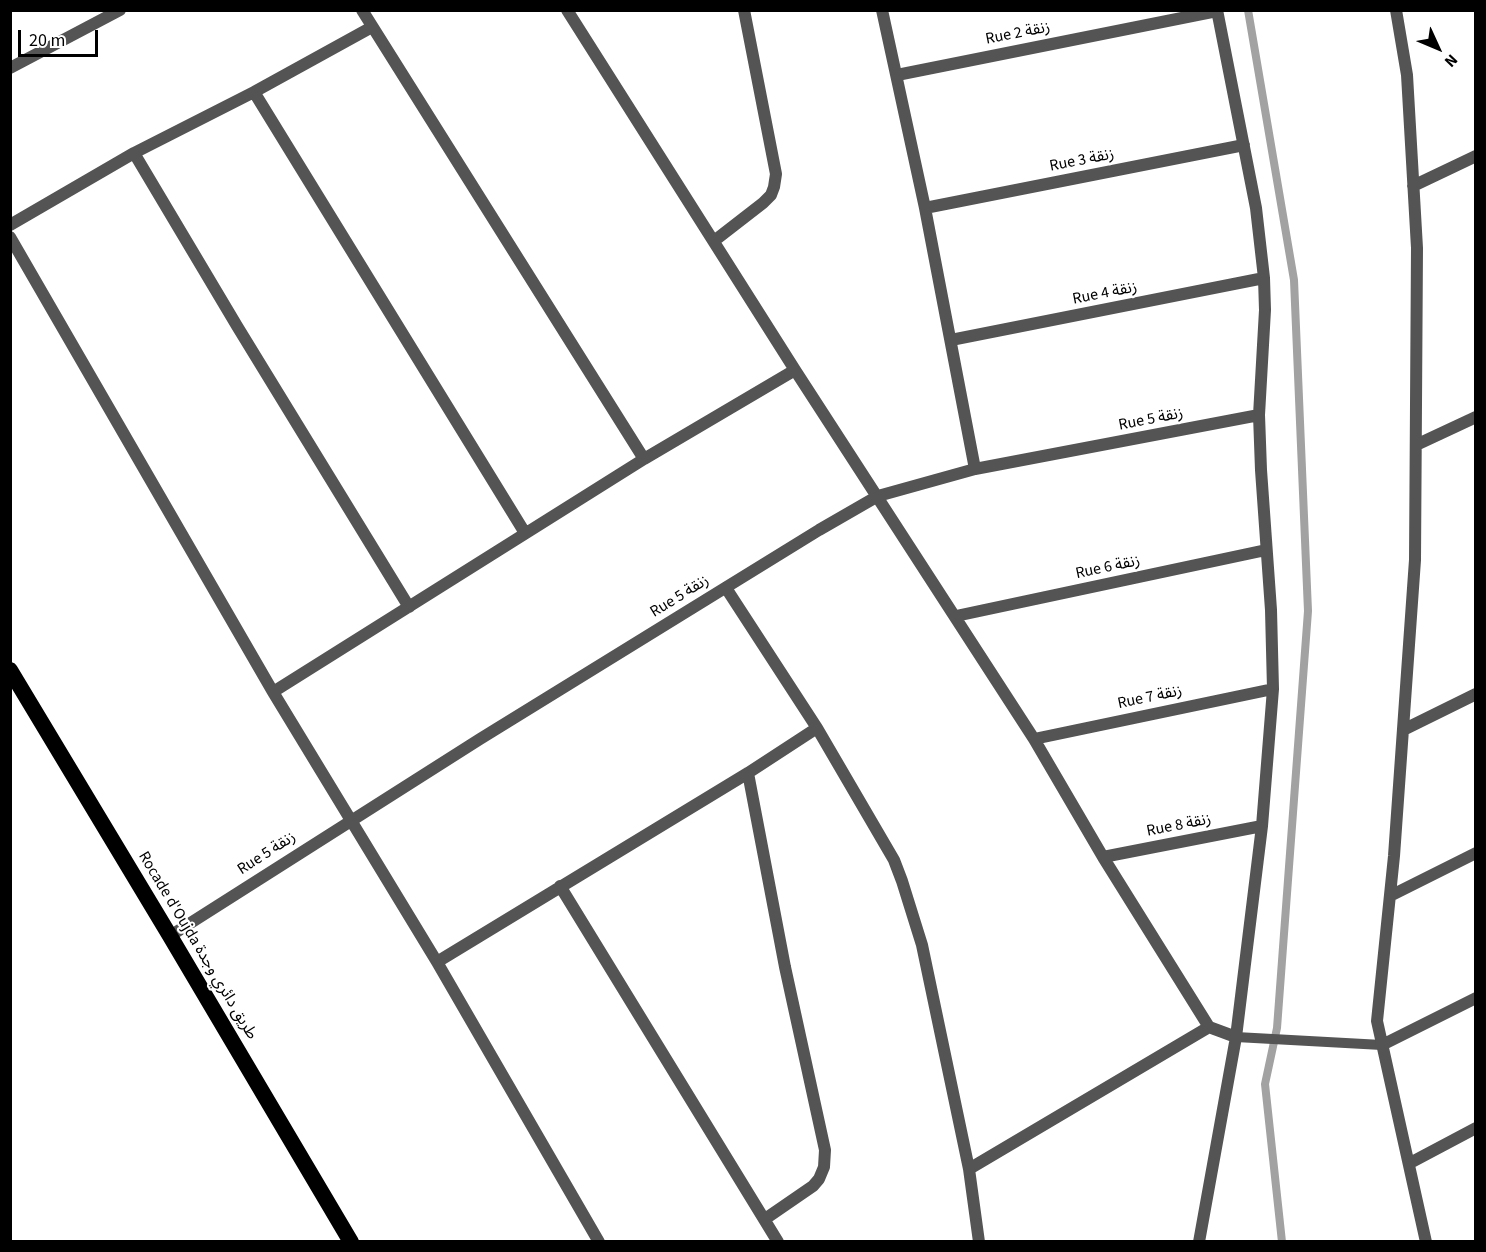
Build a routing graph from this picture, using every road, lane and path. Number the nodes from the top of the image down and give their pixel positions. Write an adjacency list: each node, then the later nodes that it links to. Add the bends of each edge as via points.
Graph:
1 (120, 10): 9 (street)
2 (362, 10): 8 (street)
3 (567, 10): 19 (street)
4 (744, 10): 19 (street, via 775,180 771,195)
5 (882, 10): 10 (street)
6 (1396, 10): 15 (street, via 1407,75)
7 (1217, 11): 10 (street, Rue 2 زنقة); 12 (street)
8 (372, 27): 11 (street); 26 (street)
9 (10, 68)
10 (897, 75): 16 (street)
11 (254, 92): 13 (street); 29 (street)
12 (1244, 145): 16 (street, Rue 3 زنقة); 20 (street)
13 (134, 153): 17 (street); 32 (street)
14 (1476, 156): 15 (street)
15 (1413, 186): 25 (street, via 1417,248)
16 (926, 208): 21 (street)
17 (10, 225)
18 (10, 237): 36 (street)
19 (714, 241): 22 (street)
20 (1264, 278): 21 (street, Rue 4 زنقة); 23 (street)
21 (951, 340): 27 (street)
22 (795, 370): 26 (street); 28 (street)
23 (1259, 416): 27 (street, Rue 5 زنقة); 30 (street)
24 (1475, 418): 25 (street)
25 (1416, 444): 39 (street, via 1415,560)
26 (644, 459): 29 (street)
27 (975, 469): 28 (street, Rue 5 زنقة)
28 (878, 496): 31 (street, Rue 5 زنقة); 33 (street)
29 (525, 533): 32 (street)
30 (1266, 550): 33 (street, Rue 6 زنقة); 35 (street)
31 (726, 588): 38 (street); 42 (street, Rue 5 زنقة)
32 (409, 607): 36 (street)
33 (956, 616): 40 (street)
34 (10, 670): 48 (highway, Rocade d'Oujda طريق دائري وجدة)
35 (1273, 688): 40 (street, Rue 7 زنقة); 43 (street)
36 (273, 692): 42 (street)
37 (1476, 694): 39 (street)
38 (817, 728): 41 (street); 56 (street, via 903,881 922,945)
39 (1403, 730): 47 (street)
40 (1035, 740): 45 (street)
41 (748, 772): 46 (street); 57 (street, via 825,1150 824,1167 813,1186)
42 (350, 820): 48 (street, Rue 5 زنقة); 49 (street)
43 (1262, 826): 45 (street, Rue 8 زنقة); 52 (street)
44 (1476, 853): 47 (street)
45 (1103, 857): 51 (street)
46 (560, 886): 49 (street); 57 (street)
47 (1390, 896): 53 (street, via 1377,1021)
48 (171, 936): 58 (highway, Rocade d'Oujda طريق دائري وجدة)
49 (437, 963): 59 (street)
50 (1476, 998): 53 (street)
51 (1209, 1027): 52 (street); 56 (street)
52 (1236, 1037): 53 (lane); 62 (street)
53 (1382, 1045): 55 (street)
54 (1476, 1128): 55 (street)
55 (1410, 1163): 63 (street)
56 (969, 1168): 61 (street)
57 (765, 1219): 60 (street)
58 (351, 1242)
59 (599, 1242)
60 (778, 1242)
61 (979, 1242)
62 (1199, 1242)
63 (1426, 1242)

